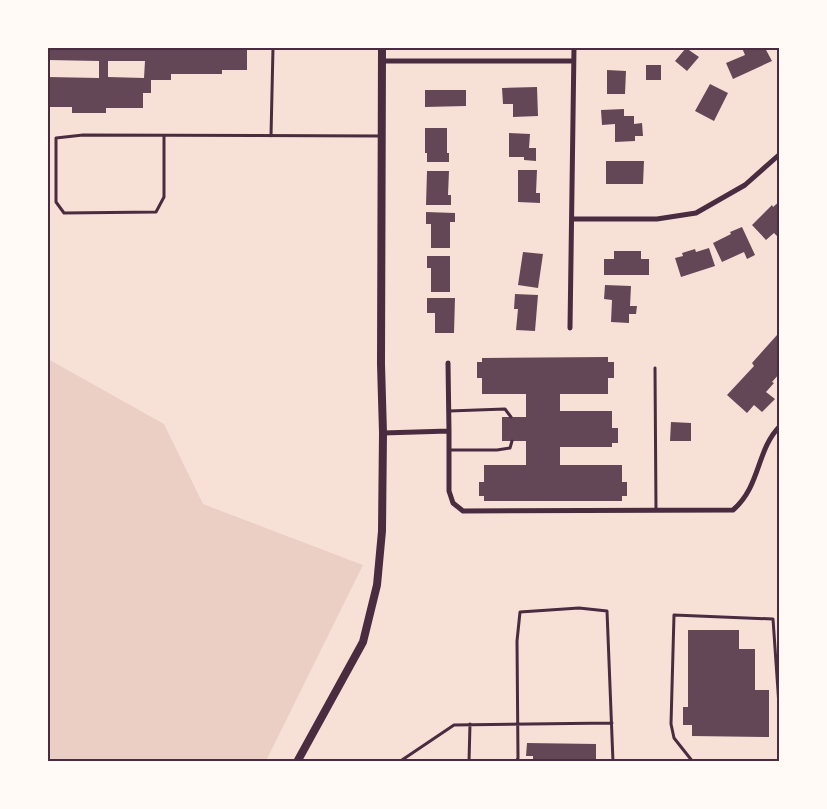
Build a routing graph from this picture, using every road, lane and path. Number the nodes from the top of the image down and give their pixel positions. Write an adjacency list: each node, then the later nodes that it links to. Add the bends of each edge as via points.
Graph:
1 (273, 48): 7 (lane)
2 (382, 48): 4 (street)
3 (574, 48): 5 (street)
4 (382, 61): 5 (street); 8 (street)
5 (573, 62): 10 (street)
6 (164, 136): 6 (lane, via 56,138 56,202 64,213 156,212 164,197); 7 (lane)
7 (271, 136): 8 (lane)
8 (382, 136): 18 (street)
9 (780, 154): 10 (street, via 745,184 696,213 657,219)
10 (573, 218): 11 (street)
11 (570, 328)
12 (448, 363): 14 (street)
13 (655, 368): 21 (lane)
14 (448, 411): 15 (lane, via 505,409); 17 (street)
15 (511, 417)
16 (780, 426): 21 (street, via 768,444 750,491 732,510)
17 (449, 431): 18 (street); 20 (street)
18 (383, 433): 26 (street, via 382,531 377,585 363,642)
19 (512, 441): 20 (lane, via 510,448 497,450)
20 (449, 450): 21 (street, via 449,491 453,503 464,512)
21 (656, 510)
22 (780, 720): 31 (lane, via 773,620 674,615 671,724 674,738)
23 (612, 722): 25 (lane); 25 (lane, via 607,611 579,608 520,612); 30 (lane)
24 (470, 724): 25 (lane); 27 (lane, via 454,724); 28 (lane)
25 (518, 724): 29 (lane)
26 (297, 762)
27 (399, 762)
28 (469, 762)
29 (516, 762)
30 (613, 762)
31 (693, 762)

